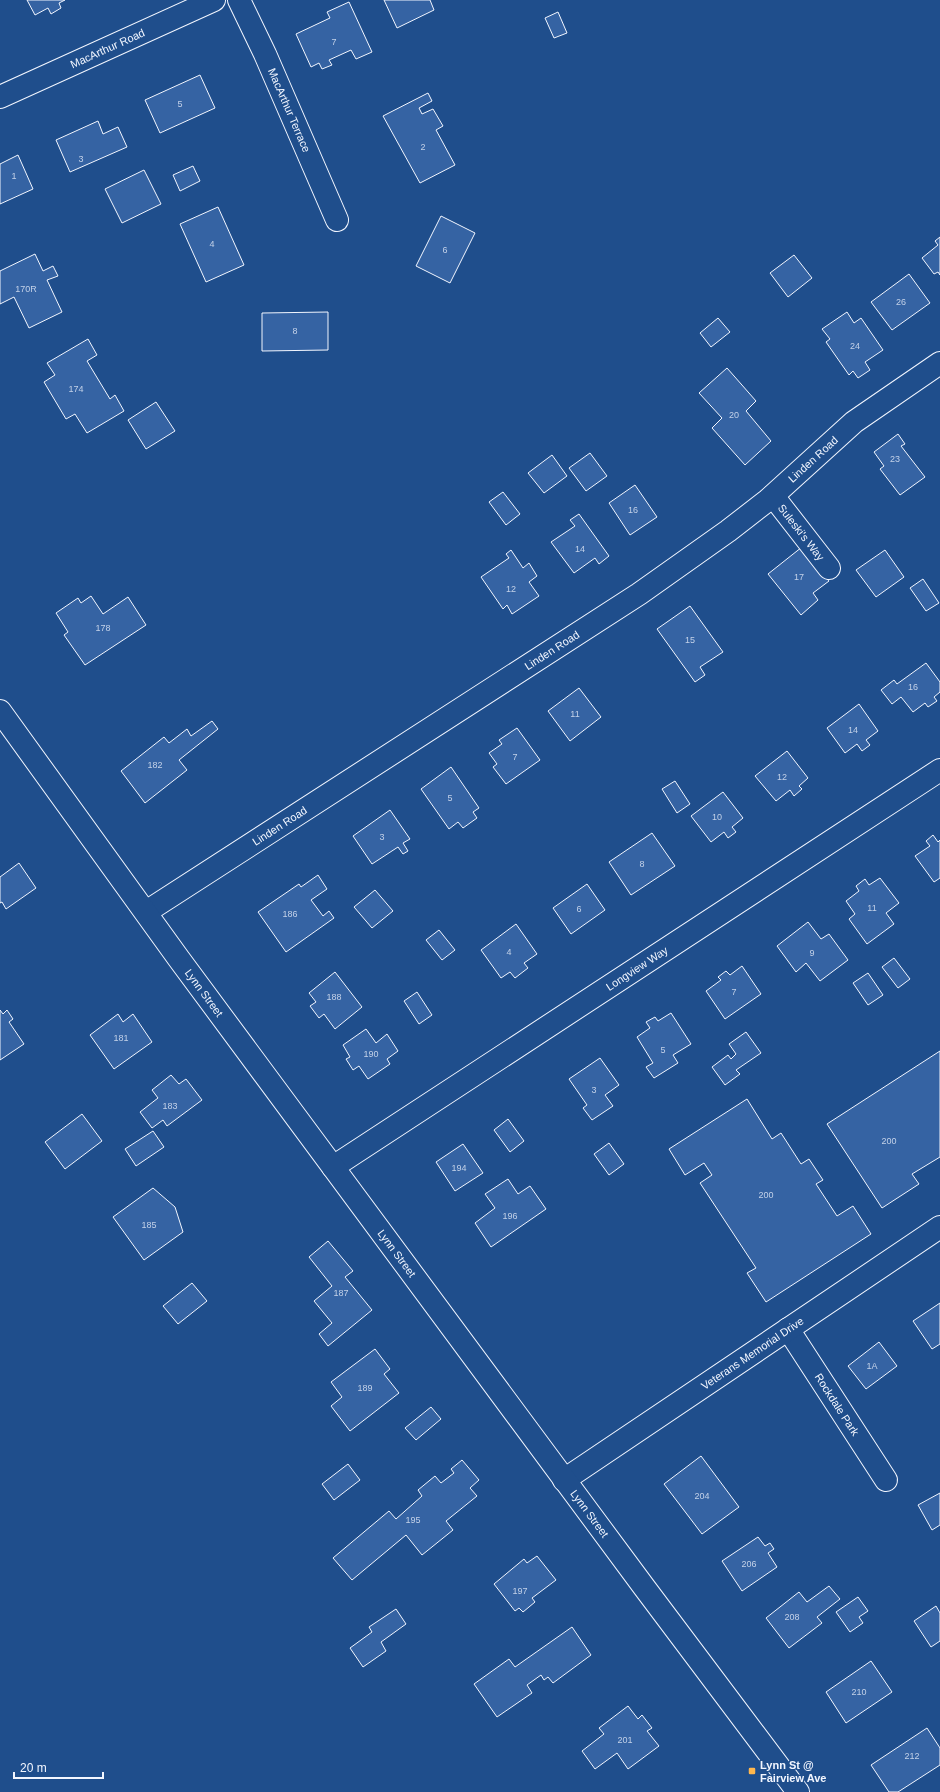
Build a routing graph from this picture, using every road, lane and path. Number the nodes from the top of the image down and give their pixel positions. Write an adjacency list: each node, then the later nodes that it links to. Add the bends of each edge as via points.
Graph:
1 (214, 0): 3 (street, MacArthur Road)
2 (239, 0): 4 (street, MacArthur Terrace)
3 (0, 97)
4 (336, 220)
5 (940, 362): 6 (street, Linden Road, via 854,422)
6 (773, 496): 7 (street, Suleski's Way); 10 (street, Linden Road, via 639,594)
7 (830, 568)
8 (0, 711): 10 (street, Lynn Street)
9 (940, 770): 11 (street, Longview Way)
10 (146, 912): 11 (street, Lynn Street)
11 (333, 1167): 14 (street, Lynn Street)
12 (940, 1227): 13 (street, Veterans Memorial Drive)
13 (788, 1330): 14 (street, Veterans Memorial Drive); 15 (street, Rockdale Park)
14 (564, 1480): 16 (street, Lynn Street)
15 (886, 1480)
16 (794, 1790)

